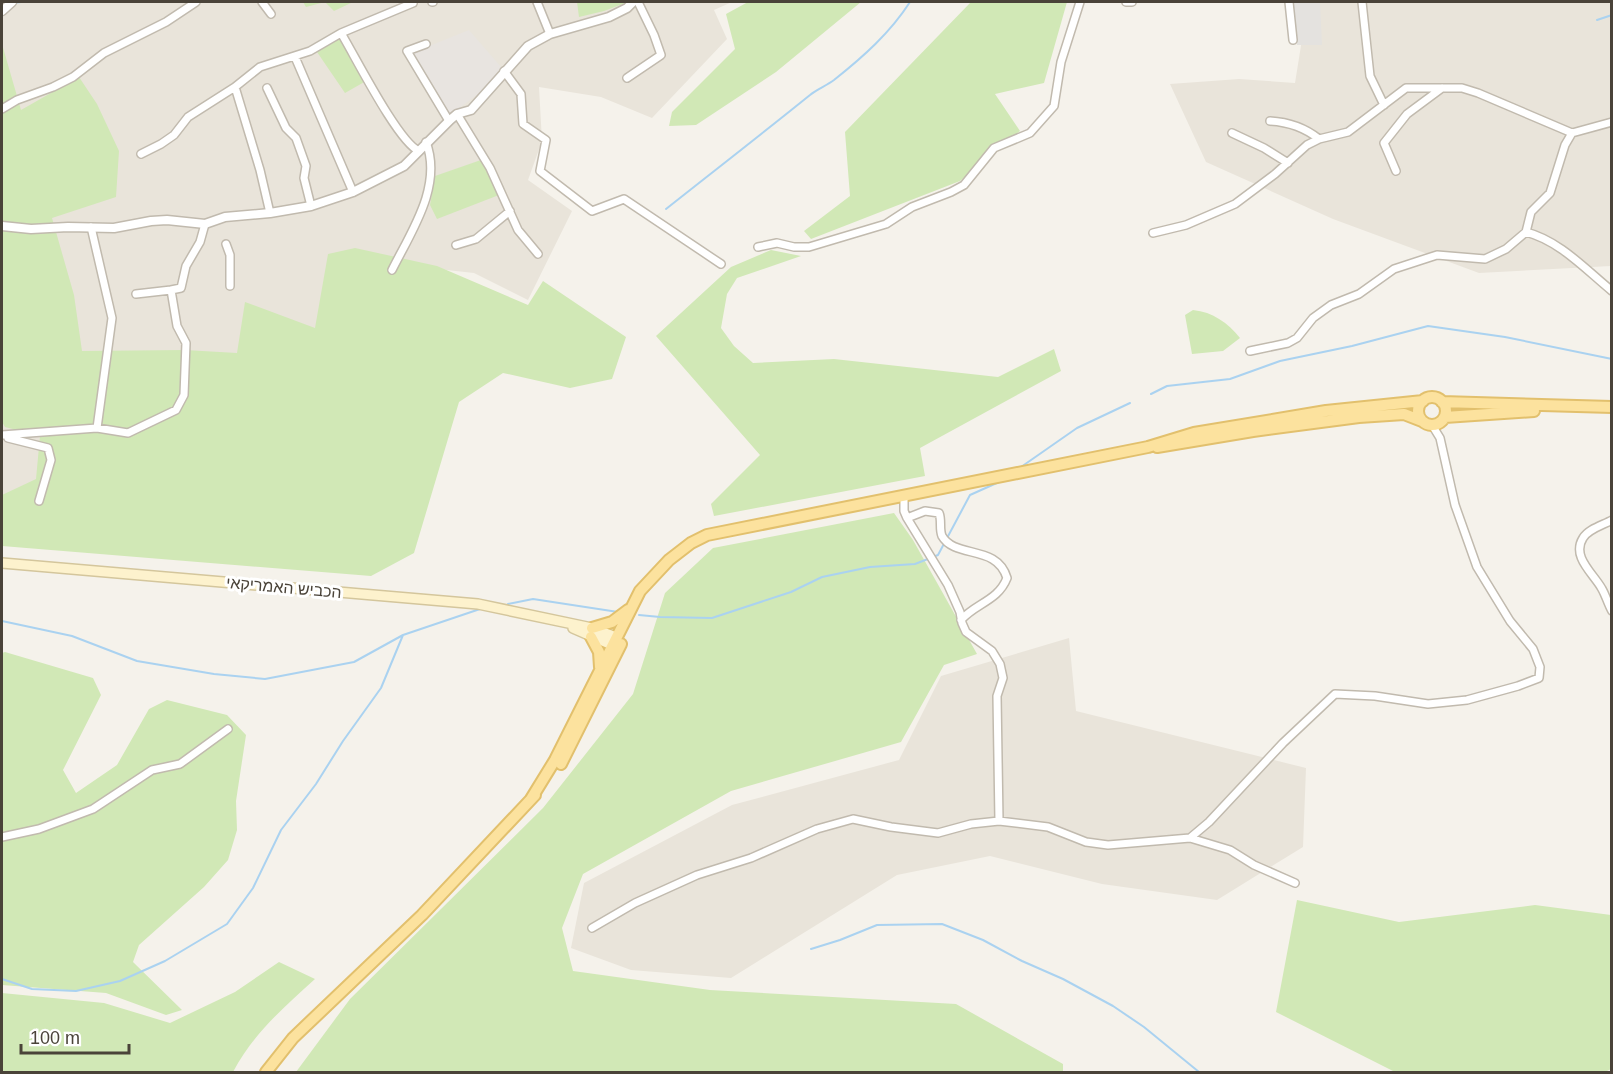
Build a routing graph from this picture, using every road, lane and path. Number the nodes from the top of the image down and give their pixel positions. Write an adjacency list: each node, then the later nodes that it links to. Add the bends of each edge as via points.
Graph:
1 (12, 2): 12 (street)
2 (196, 2): 25 (street, via 104,53 73,77)
3 (262, 2): 13 (street)
4 (537, 2): 15 (street)
5 (635, 2): 15 (street, via 609,16); 20 (street, via 661,55)
6 (1080, 2): 49 (street, via 1061,62 1054,106 1030,133 994,148 964,185 912,207 886,224 808,247 777,243)
7 (1126, 2): 8 (street)
8 (1132, 2)
9 (1289, 2): 16 (street)
10 (1362, 2): 24 (street, via 1370,76)
11 (412, 3): 14 (street)
12 (2, 11)
13 (271, 14)
14 (341, 33): 18 (street); 34 (street, via 398,131)
15 (550, 34): 19 (street, via 528,46)
16 (1293, 40)
17 (426, 44): 27 (street, via 407,51)
18 (295, 57): 21 (street, via 260,67); 38 (street)
19 (504, 71): 26 (street, via 471,110); 51 (street, via 521,94 523,124 546,140 540,171 592,211 624,199)
20 (627, 78)
21 (235, 87): 35 (street, via 188,117 174,135); 41 (street)
22 (267, 88): 39 (street, via 286,128 296,138 306,166 304,178)
23 (1442, 88): 24 (street, via 1406,88); 31 (street, via 1478,93); 37 (street, via 1407,114 1384,143)
24 (1384, 105): 32 (street, via 1348,132)
25 (2, 109)
26 (457, 114): 27 (street); 40 (street, via 490,168)
27 (449, 121): 33 (street)
28 (1270, 122): 32 (street, via 1292,124)
29 (1611, 122): 31 (street)
30 (1232, 133): 36 (street)
31 (1572, 133): 45 (street, via 1550,193 1532,212)
32 (1319, 139): 36 (street)
33 (426, 142): 34 (street); 52 (street, via 431,154 425,202)
34 (418, 151): 38 (street, via 404,166)
35 (141, 154)
36 (1288, 163): 46 (street, via 1234,204 1186,225)
37 (1396, 171)
38 (353, 192): 39 (street)
39 (311, 206): 41 (street)
40 (510, 211): 48 (street, via 476,239); 50 (street, via 518,230)
41 (270, 213): 42 (street, via 225,217)
42 (206, 224): 44 (street, via 167,220 114,228); 54 (street, via 186,266 182,288)
43 (2, 226): 44 (street)
44 (91, 227): 65 (street, via 112,318)
45 (1526, 232): 55 (street, via 1560,247); 57 (street, via 1506,249 1485,259 1437,255 1394,269 1359,294 1331,305 1298,338)
46 (1153, 233)
47 (226, 244): 53 (street)
48 (456, 245)
49 (758, 247)
50 (538, 254)
51 (721, 264)
52 (392, 270)
53 (230, 285)
54 (171, 290): 56 (street); 65 (street, via 177,326 186,343 182,403 171,414 128,433)
55 (1611, 291)
56 (136, 294)
57 (1250, 351)
58 (1423, 401): 59 (main road, via 1433,397); 62 (main road); 64 (main road, via 1418,411)
59 (1442, 402): 60 (main road); 63 (main road)
60 (1594, 407): 61 (main road); 63 (main road)
61 (1611, 407)
62 (1327, 416): 64 (main road, via 1404,414); 67 (main road)
63 (1445, 417): 64 (main road)
64 (1427, 423): 83 (street, via 1440,438 1455,505 1477,567 1510,621 1533,649 1540,667 1539,678 1467,700 1428,704 1335,694)
65 (98, 428): 66 (street)
66 (5, 435): 68 (street, via 48,448 51,460)
67 (904, 495): 69 (street); 72 (main road, via 707,535)
68 (39, 501)
69 (907, 518): 75 (street, via 948,585); 75 (street, via 925,511 939,513 946,540 972,553 984,553 1005,572 1007,578 1000,593)
70 (1611, 520): 74 (street, via 1582,538 1579,549)
71 (2, 563): 76 (main road, הכביש האמריקאי, via 458,602 507,609)
72 (660, 569): 73 (main road); 77 (main road)
73 (633, 605): 76 (main road); 77 (main road)
74 (1611, 611)
75 (962, 620): 81 (street, via 966,632 992,651 1003,678 997,696)
76 (591, 632): 77 (main road, הכביש האמריקאי); 78 (main road)
77 (616, 642): 78 (main road); 80 (main road, via 557,770)
78 (600, 668): 80 (main road, via 555,760)
79 (228, 729): 82 (street, via 180,764 152,770 93,809 39,829)
80 (531, 799): 86 (main road, via 422,915 293,1038)
81 (999, 821): 83 (street, via 1048,827 1086,842 1108,845); 85 (street, via 938,833 853,819 698,875 635,903)
82 (2, 837)
83 (1190, 838): 84 (street, via 1230,850)
84 (1295, 882)
85 (592, 928)
86 (266, 1072)

